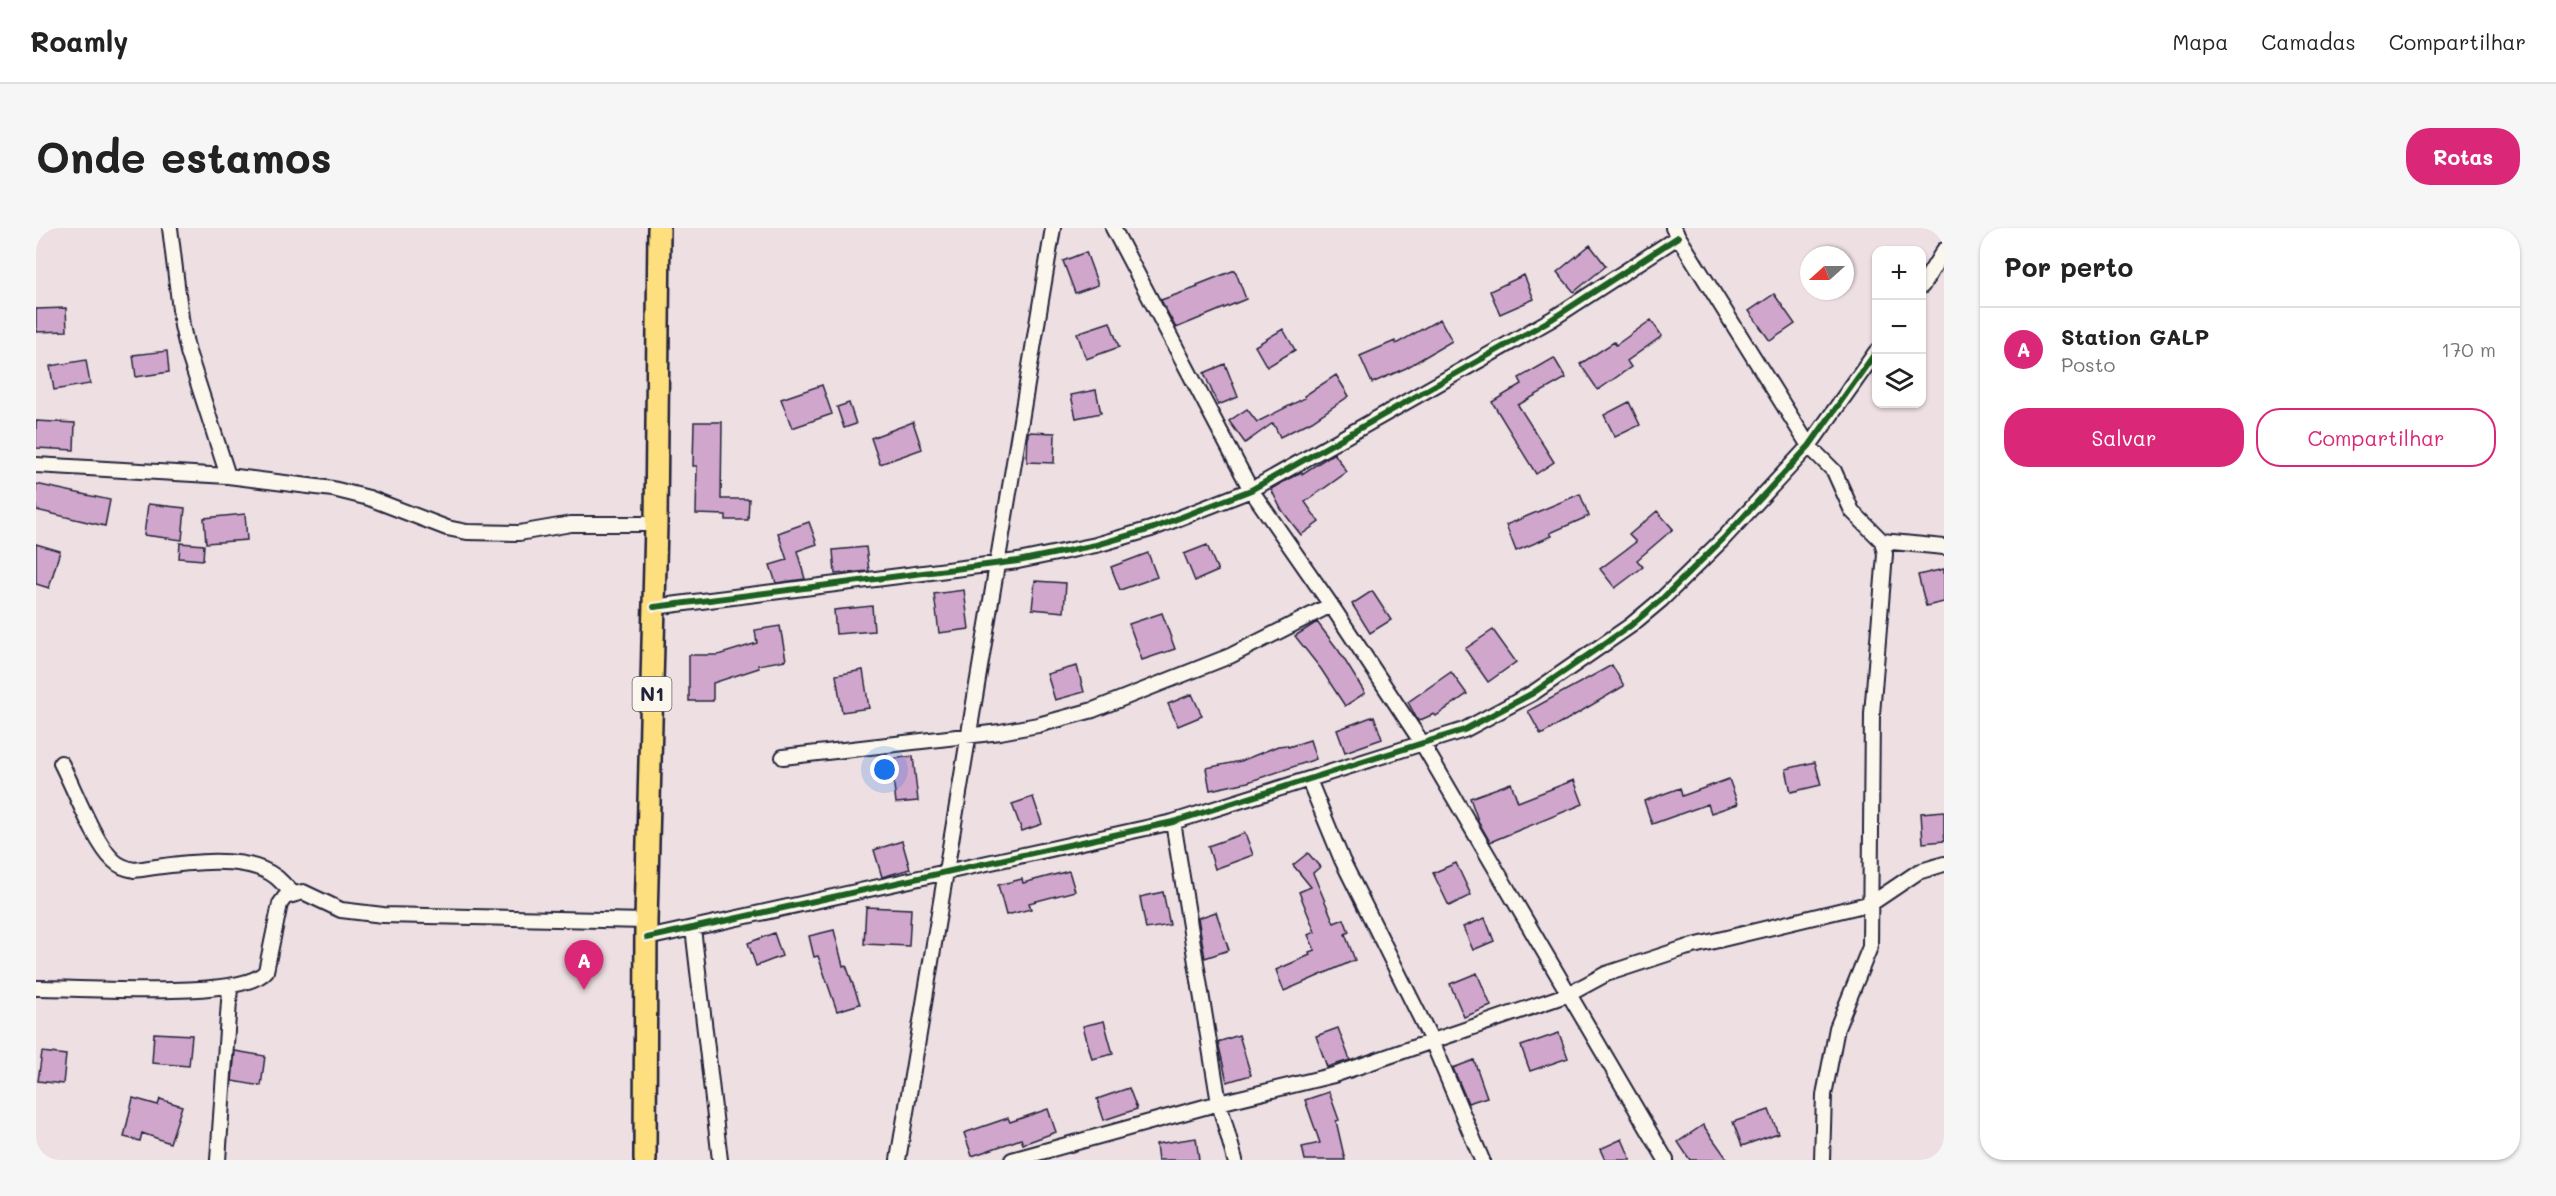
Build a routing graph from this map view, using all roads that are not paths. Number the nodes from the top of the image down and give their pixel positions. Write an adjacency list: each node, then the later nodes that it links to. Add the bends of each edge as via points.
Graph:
1 (170, 228): 11 (street, via 188,352)
2 (659, 228): 13 (main road, N1)
3 (1053, 228): 16 (street)
4 (1113, 228): 12 (street)
5 (1676, 232): 9 (street); 12 (street, via 1552,319)
6 (1944, 250): 7 (street)
7 (1926, 279)
8 (1875, 354): 9 (street)
9 (1809, 446): 14 (street, via 1834,471 1852,511); 20 (street, via 1723,539 1630,626 1499,713 1464,730)
10 (36, 465): 11 (street)
11 (228, 476): 13 (street, via 333,489 467,532 519,533 571,524)
12 (1251, 490): 16 (street, via 1152,529 1096,546); 17 (street)
13 (656, 524): 18 (main road, N1)
14 (1882, 541): 15 (street); 28 (street, via 1885,554 1872,714)
15 (1944, 547)
16 (999, 564): 18 (street); 19 (street)
17 (1331, 604): 19 (street, via 1230,656 1093,710 1038,725); 20 (street)
18 (654, 607): 30 (main road, N1)
19 (970, 733): 21 (street); 26 (street)
20 (1422, 743): 23 (street); 33 (street)
21 (783, 756)
22 (61, 763): 27 (street, via 96,835 111,859 122,867 134,870 214,861 234,863 275,876)
23 (1309, 780): 24 (street); 34 (street, via 1342,860)
24 (1173, 822): 26 (street); 35 (street)
25 (1944, 864): 28 (street, via 1918,872)
26 (946, 873): 29 (street); 39 (street)
27 (293, 893): 30 (street, via 303,892 341,910 382,915); 31 (street, via 280,904 266,971 253,981)
28 (1872, 903): 33 (street, via 1685,948 1606,974); 44 (street, via 1870,947 1837,1028 1824,1095)
29 (693, 928): 30 (street); 38 (street)
30 (646, 930): 37 (main road, N1)
31 (230, 987): 32 (street); 36 (street)
32 (36, 988)
33 (1569, 994): 34 (street); 43 (street)
34 (1432, 1041): 35 (street, via 1334,1075); 42 (street)
35 (1220, 1103): 40 (street); 41 (street)
36 (218, 1160)
37 (645, 1160)
38 (720, 1160)
39 (898, 1160)
40 (1012, 1160)
41 (1235, 1160)
42 (1482, 1160)
43 (1666, 1160)
44 (1822, 1160)

